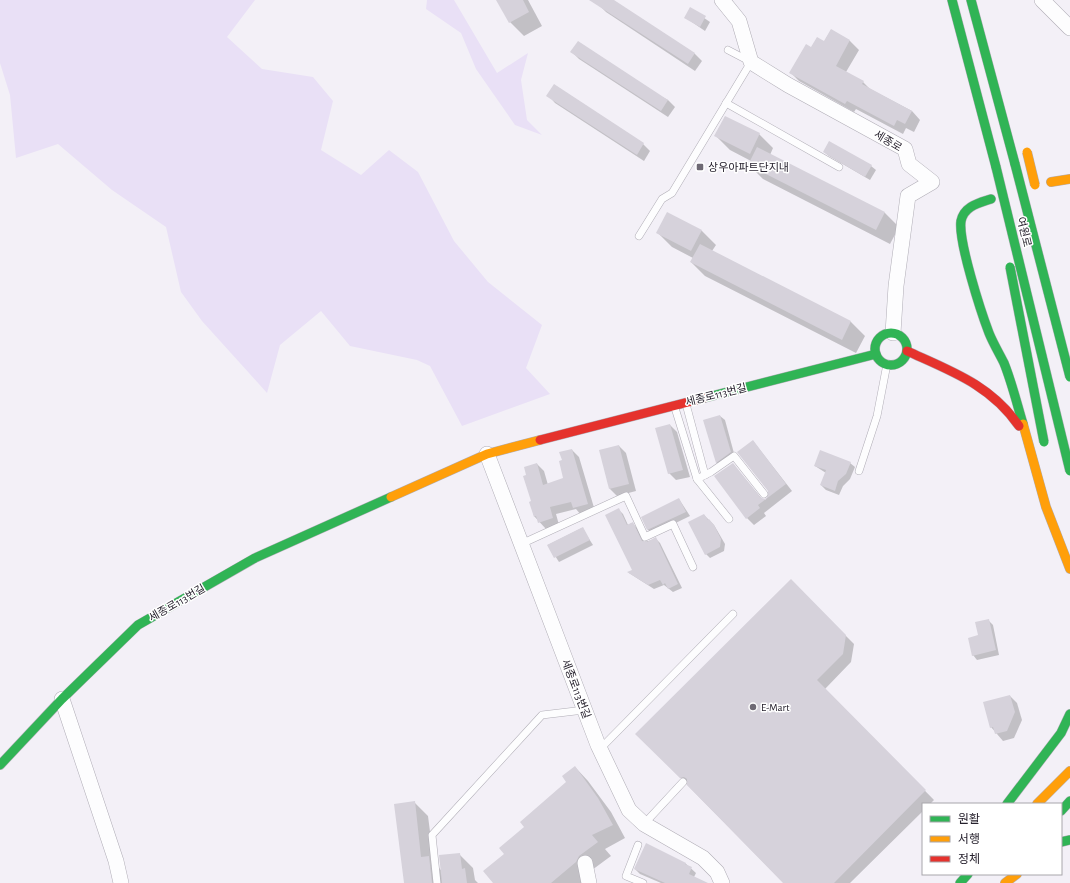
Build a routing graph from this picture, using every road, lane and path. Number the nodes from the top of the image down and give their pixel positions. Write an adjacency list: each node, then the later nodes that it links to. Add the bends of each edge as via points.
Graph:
1 (722, 0): 9 (street, via 739,21)
2 (952, 0): 13 (main road, 여원로)
3 (971, 0): 27 (main road, 여원로, bridge)
4 (979, 0): 7 (main road)
5 (1042, 0): 6 (street)
6 (1070, 28)
7 (991, 38)
8 (728, 50): 9 (lane)
9 (751, 62): 10 (lane); 19 (street, 세종로, via 905,149 909,164 932,182 908,196)
10 (726, 103): 12 (lane); 18 (lane, via 672,193 662,200)
11 (1026, 148): 16 (main road, bridge)
12 (839, 167)
13 (996, 167): 31 (main road, bridge, via 996,189); 34 (main road, 여원로, bridge)
14 (1070, 179): 15 (main road)
15 (1051, 182)
16 (1039, 198)
17 (991, 199): 20 (main road, via 967,209 961,222 964,248)
18 (639, 236)
19 (893, 333): 21 (main road, via 906,341); 22 (main road, via 879,339 876,343)
20 (989, 333): 23 (main road); 30 (main road, via 1004,364)
21 (907, 351): 24 (main road, via 906,356 898,364); 26 (main road)
22 (876, 354): 24 (main road); 28 (main road, 세종로113번길)
23 (995, 362)
24 (887, 364): 33 (lane, via 877,416)
25 (982, 375): 26 (main road)
26 (964, 377): 30 (main road, via 995,397 1014,417)
27 (1070, 377)
28 (685, 403): 29 (main road, 세종로113번길); 35 (lane)
29 (675, 406): 32 (main road, 세종로113번길); 36 (lane)
30 (1029, 442): 43 (main road, via 1046,507)
31 (1045, 446)
32 (487, 454): 40 (street, 세종로113번길); 45 (main road, 세종로113번길, via 255,558 138,625)
33 (859, 471)
34 (1070, 471)
35 (705, 475): 36 (lane); 37 (lane, via 734,456)
36 (697, 479): 38 (lane)
37 (764, 494)
38 (729, 519)
39 (1061, 519): 41 (main road)
40 (521, 544): 42 (lane, via 626,496 645,537 673,524); 46 (street, 세종로113번길)
41 (1070, 558)
42 (694, 567)
43 (1070, 569)
44 (733, 614): 48 (lane)
45 (62, 699): 49 (main road, 세종로113번길); 62 (street)
46 (584, 710): 48 (street, 세종로113번길); 63 (lane, via 542,715 432,835)
47 (1070, 714): 53 (main road, via 1061,733)
48 (600, 749): 56 (street, 세종로113번길, via 629,810)
49 (0, 765)
50 (1070, 770): 54 (main road)
51 (683, 782): 56 (lane)
52 (1070, 801): 55 (main road)
53 (1008, 803)
54 (1038, 803)
55 (1062, 810)
56 (644, 824): 66 (street, 세종로113번길, via 703,858 717,872)
57 (638, 845): 65 (lane, via 626,876)
58 (585, 863): 64 (street)
59 (967, 875): 67 (main road)
60 (1013, 875): 61 (main road)
61 (1001, 878)
62 (121, 883)
63 (437, 883)
64 (589, 883)
65 (643, 883)
66 (722, 883)
67 (960, 883)

